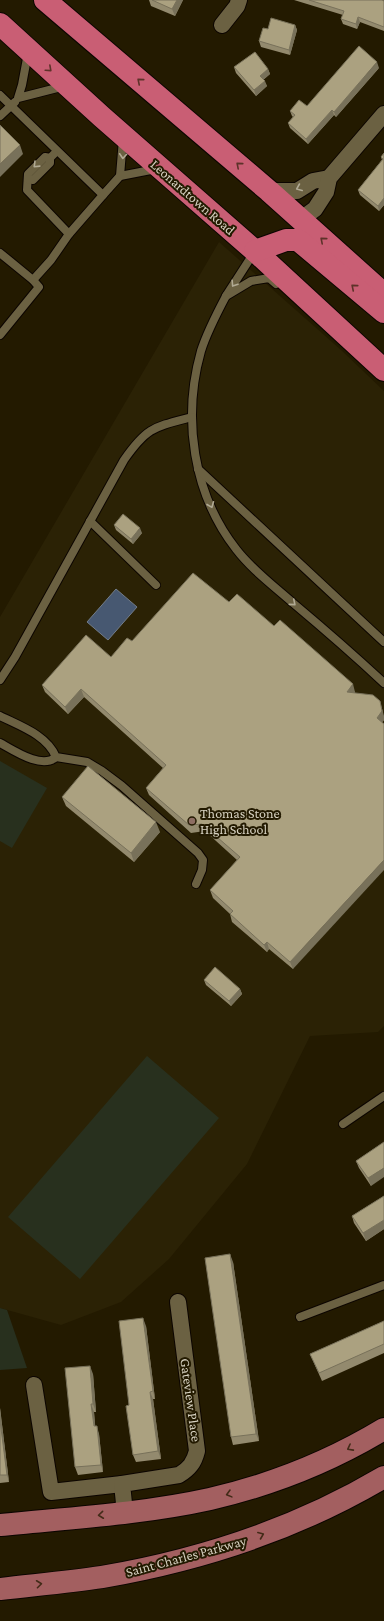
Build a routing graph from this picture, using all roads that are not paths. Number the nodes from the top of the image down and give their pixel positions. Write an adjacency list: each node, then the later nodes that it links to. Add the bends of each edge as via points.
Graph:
1 (45, 0): 17 (highway, one-way to 1)
2 (239, 0): 4 (street)
3 (0, 24): 5 (highway, Leonardtown Road)
4 (222, 25)
5 (29, 51): 6 (highway, Leonardtown Road, one-way to 6); 8 (lane)
6 (68, 86): 8 (lane); 12 (highway, Leonardtown Road)
7 (0, 95): 9 (lane)
8 (18, 98): 9 (lane)
9 (11, 106): 11 (lane); 13 (lane)
10 (384, 114): 16 (street)
11 (0, 116)
12 (123, 136): 14 (highway, Leonardtown Road); 15 (lane, one-way to 15)
13 (57, 151): 18 (lane); 20 (lane, via 50,158 45,157 28,174 27,190)
14 (167, 174): 15 (lane); 19 (highway, via 210,196 244,227 260,234); 21 (highway, Leonardtown Road)
15 (120, 176): 18 (lane)
16 (329, 178): 17 (street, one-way to 17, via 313,181 297,191); 19 (street, via 326,192 315,209)
17 (269, 191): 19 (highway)
18 (103, 195): 20 (lane)
19 (300, 220): 25 (highway, one-way to 19)
20 (69, 234): 23 (lane, via 52,260)
21 (255, 251): 26 (lane, one-way to 26); 27 (highway, one-way to 21, via 298,240 290,238); 30 (highway, Leonardtown Road)
22 (0, 253): 23 (lane)
23 (33, 280): 29 (lane, via 39,287)
24 (281, 289): 26 (lane, via 269,278 250,281)
25 (384, 294)
26 (226, 296): 31 (lane, via 202,349 192,394)
27 (384, 312)
28 (323, 326): 30 (lane, via 353,352)
29 (0, 335)
30 (380, 366)
31 (192, 417): 32 (lane); 33 (lane, via 154,428 137,442)
32 (197, 468): 35 (lane); 37 (lane, one-way to 37, via 218,522 236,550 258,573 349,650)
33 (90, 521): 34 (lane); 36 (lane)
34 (156, 585)
35 (384, 642)
36 (0, 680)
37 (384, 684)
38 (0, 716): 40 (lane, via 46,741)
39 (0, 743): 40 (lane, via 32,759 46,761)
40 (56, 757): 41 (lane, via 86,762 102,771 198,853 203,865)
41 (196, 884)
42 (384, 1096): 43 (lane)
43 (343, 1124)
44 (384, 1285): 46 (lane)
45 (178, 1302): 50 (street, Gateview Place, via 198,1451 196,1458 187,1470 179,1475)
46 (300, 1317)
47 (34, 1386): 50 (street, via 51,1492)
48 (384, 1429): 51 (main road, one-way to 51, via 347,1449 274,1481 210,1499)
49 (384, 1477): 53 (main road, Saint Charles Parkway, one-way to 49, via 102,1577 219,1550 294,1522 359,1492)
50 (122, 1484): 51 (street)
51 (125, 1513): 52 (main road, one-way to 52)
52 (0, 1525)
53 (0, 1589)

